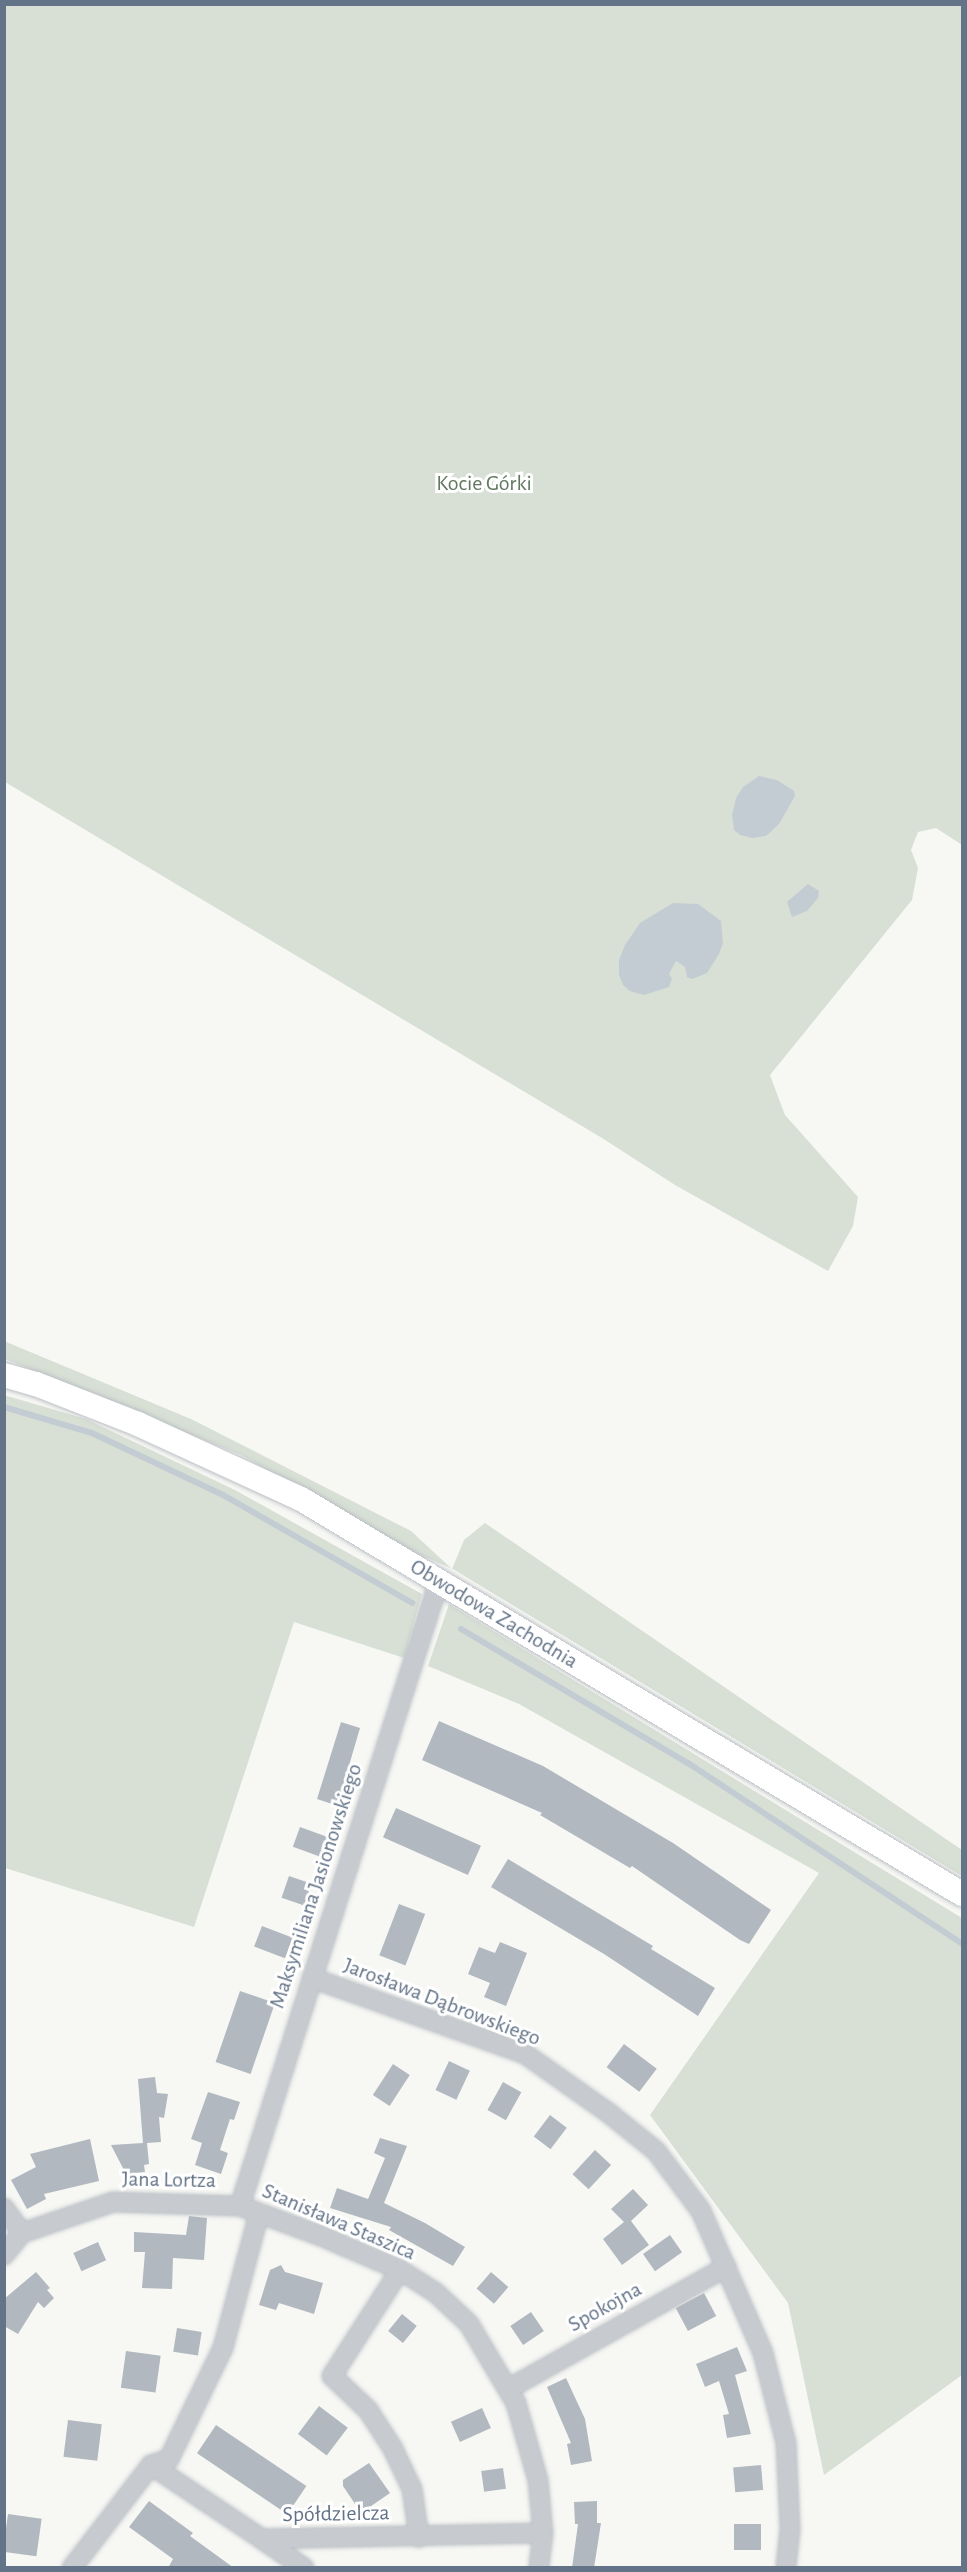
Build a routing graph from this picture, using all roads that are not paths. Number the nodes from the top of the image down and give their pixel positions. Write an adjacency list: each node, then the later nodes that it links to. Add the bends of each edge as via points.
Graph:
1 (4, 1375): 2 (main road, Obwodowa Zachodnia, via 138,1424 301,1499)
2 (439, 1581): 3 (main road, Obwodowa Zachodnia); 4 (street, Maksymiliana Jasionowskiego)
3 (963, 1894)
4 (312, 1978): 5 (street, Maksymiliana Jasionowskiego); 10 (street, Jarosława Dąbrowskiego, via 525,2054 656,2151 701,2211)
5 (240, 2206): 7 (street, Stanisława Staszica); 8 (street, Jana Lortza, via 113,2202)
6 (4, 2208): 8 (street)
7 (260, 2214): 11 (street, Stanisława Staszica); 13 (street, via 223,2348 169,2459)
8 (22, 2233): 9 (street)
9 (4, 2255)
10 (726, 2267): 12 (street, Spokojna); 20 (street, Jarosława Dąbrowskiego, via 763,2353 786,2443 790,2529)
11 (400, 2270): 12 (street, Stanisława Staszica, via 436,2293 469,2324); 15 (street, via 332,2376 368,2410 393,2449 412,2489)
12 (508, 2389): 14 (street, Stanisława Staszica, via 516,2403 538,2480)
13 (151, 2465): 16 (street, Spółdzielcza); 17 (street)
14 (543, 2533): 15 (street, Spółdzielcza); 19 (street, Stanisława Staszica)
15 (419, 2537): 16 (street, Spółdzielcza)
16 (262, 2539): 18 (street)
17 (72, 2568)
18 (304, 2568)
19 (539, 2568)
20 (786, 2568)

